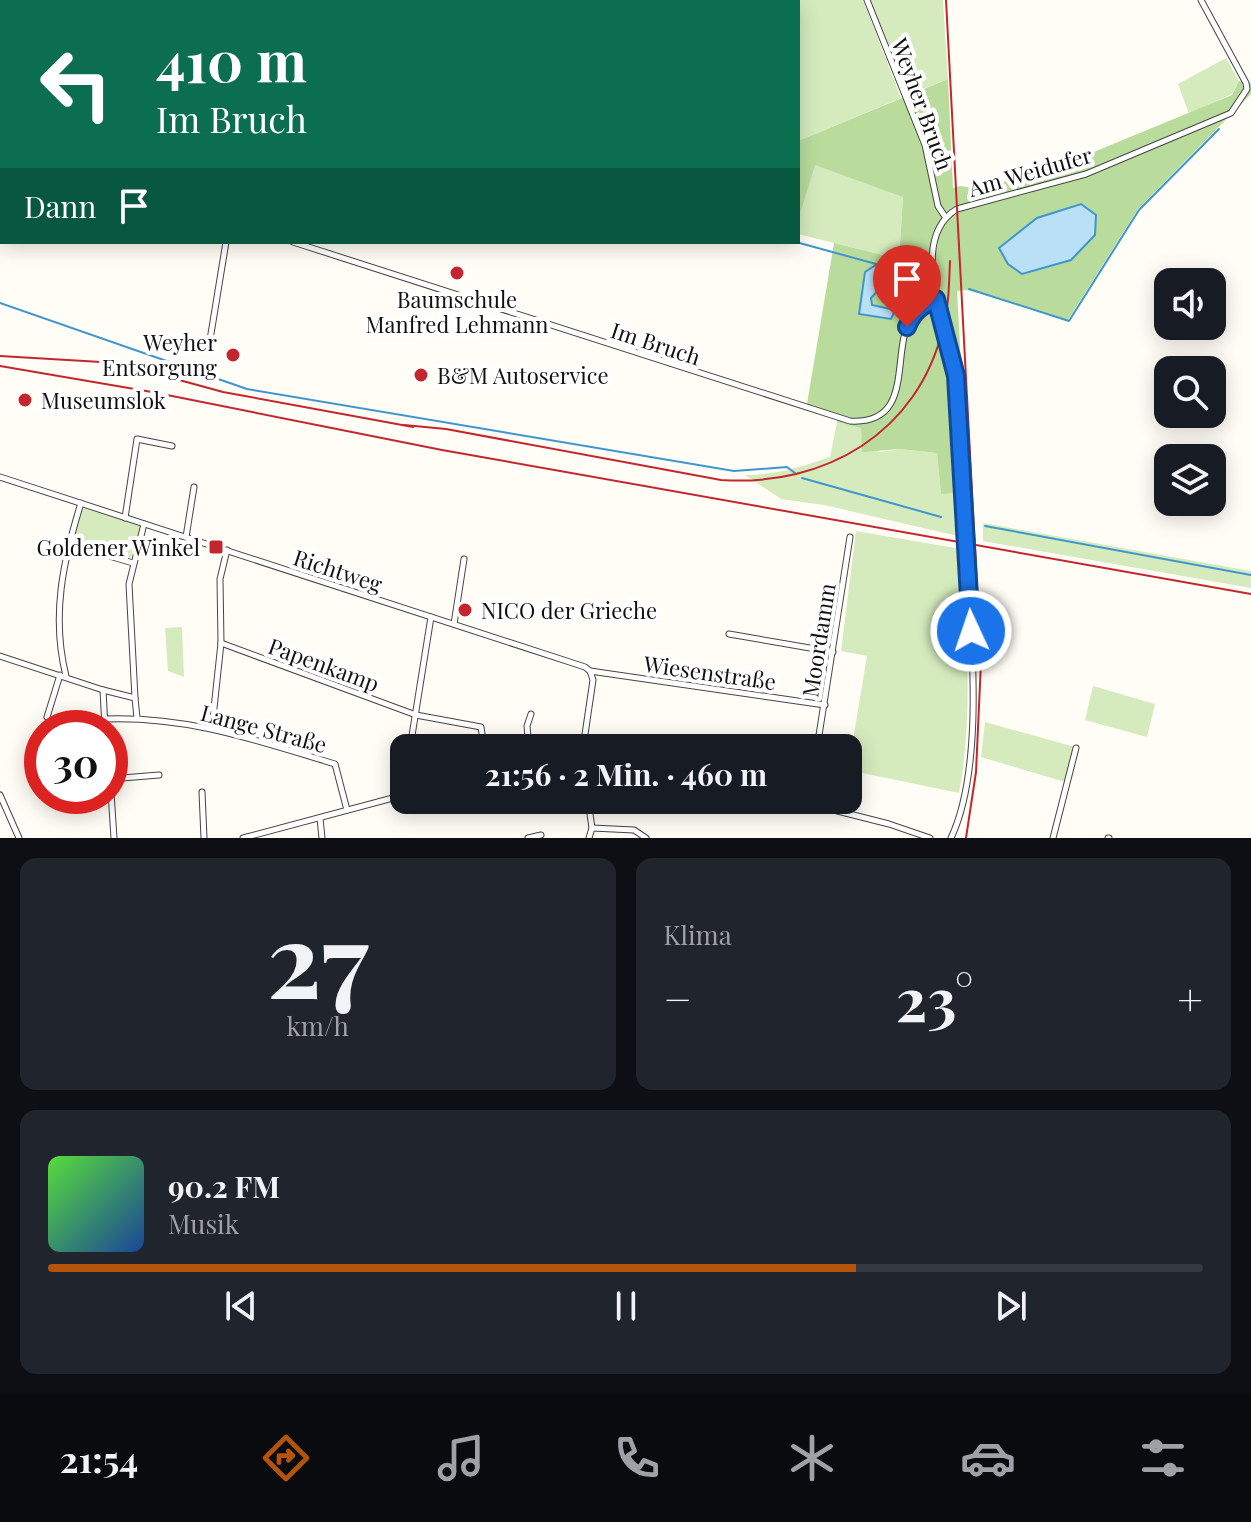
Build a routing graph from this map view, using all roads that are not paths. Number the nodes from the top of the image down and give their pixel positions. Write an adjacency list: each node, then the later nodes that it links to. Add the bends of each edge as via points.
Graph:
1 (867, 0): 3 (street, Weyher Bruch, via 925,145 939,211)
2 (1201, 0): 3 (street, Am Weidufer, via 1246,83 1231,113 1086,174 972,204)
3 (946, 218): 6 (street, Am Weidufer, via 934,244)
4 (226, 244): 7 (street)
5 (299, 244): 6 (street, Im Bruch, via 850,421 871,419 890,405 911,317)
6 (936, 299): 66 (street, Am Weidufer, bridge, via 956,376 973,657 966,781)
7 (209, 346)
8 (172, 446): 12 (street, via 137,439)
9 (0, 477): 11 (street, Richtweg)
10 (194, 487): 14 (street)
11 (81, 503): 12 (street, Richtweg); 16 (street)
12 (125, 518): 13 (street, Richtweg)
13 (144, 524): 14 (street, Richtweg); 19 (street)
14 (186, 537): 17 (street, Richtweg)
15 (850, 537): 24 (street, Moordamm)
16 (68, 544): 19 (street); 27 (street, via 60,586)
17 (227, 550): 20 (street, Richtweg); 23 (street, via 220,579)
18 (464, 559): 21 (street)
19 (133, 563): 29 (street, via 129,584)
20 (431, 617): 21 (street, Richtweg); 34 (street)
21 (454, 624): 26 (street, Richtweg)
22 (729, 634): 24 (street)
23 (221, 643): 34 (street, Papenkamp); 37 (street)
24 (833, 652): 30 (street, Moordamm)
25 (0, 656): 27 (street)
26 (590, 671): 30 (street, Wiesenstraße); 41 (street)
27 (63, 675): 28 (street); 31 (street)
28 (103, 690): 29 (street); 32 (street)
29 (135, 698): 36 (street)
30 (825, 705): 42 (street, Moordamm)
31 (50, 710)
32 (104, 710)
33 (531, 714): 40 (street)
34 (416, 715): 38 (street); 39 (street, Papenkamp, via 481,727)
35 (128, 718): 36 (street, Lange Straße)
36 (137, 718): 37 (street, Lange Straße)
37 (212, 727): 49 (street, Lange Straße, via 335,764)
38 (413, 734)
39 (482, 734)
40 (528, 734)
41 (585, 734)
42 (820, 734)
43 (1076, 748): 67 (street)
44 (159, 775): 45 (street)
45 (128, 777)
46 (202, 792): 59 (street)
47 (0, 795): 50 (street)
48 (390, 799): 49 (street)
49 (347, 810): 54 (street)
50 (4, 811): 57 (street)
51 (112, 814): 58 (street)
52 (590, 814): 55 (street)
53 (852, 814): 65 (street)
54 (320, 818): 60 (street); 61 (street)
55 (592, 828): 63 (street); 64 (street, via 634,830)
56 (541, 835): 62 (street)
57 (19, 838)
58 (114, 838)
59 (204, 838)
60 (243, 838)
61 (322, 838)
62 (528, 838)
63 (589, 838)
64 (646, 838)
65 (930, 838)
66 (951, 838)
67 (1053, 838)

